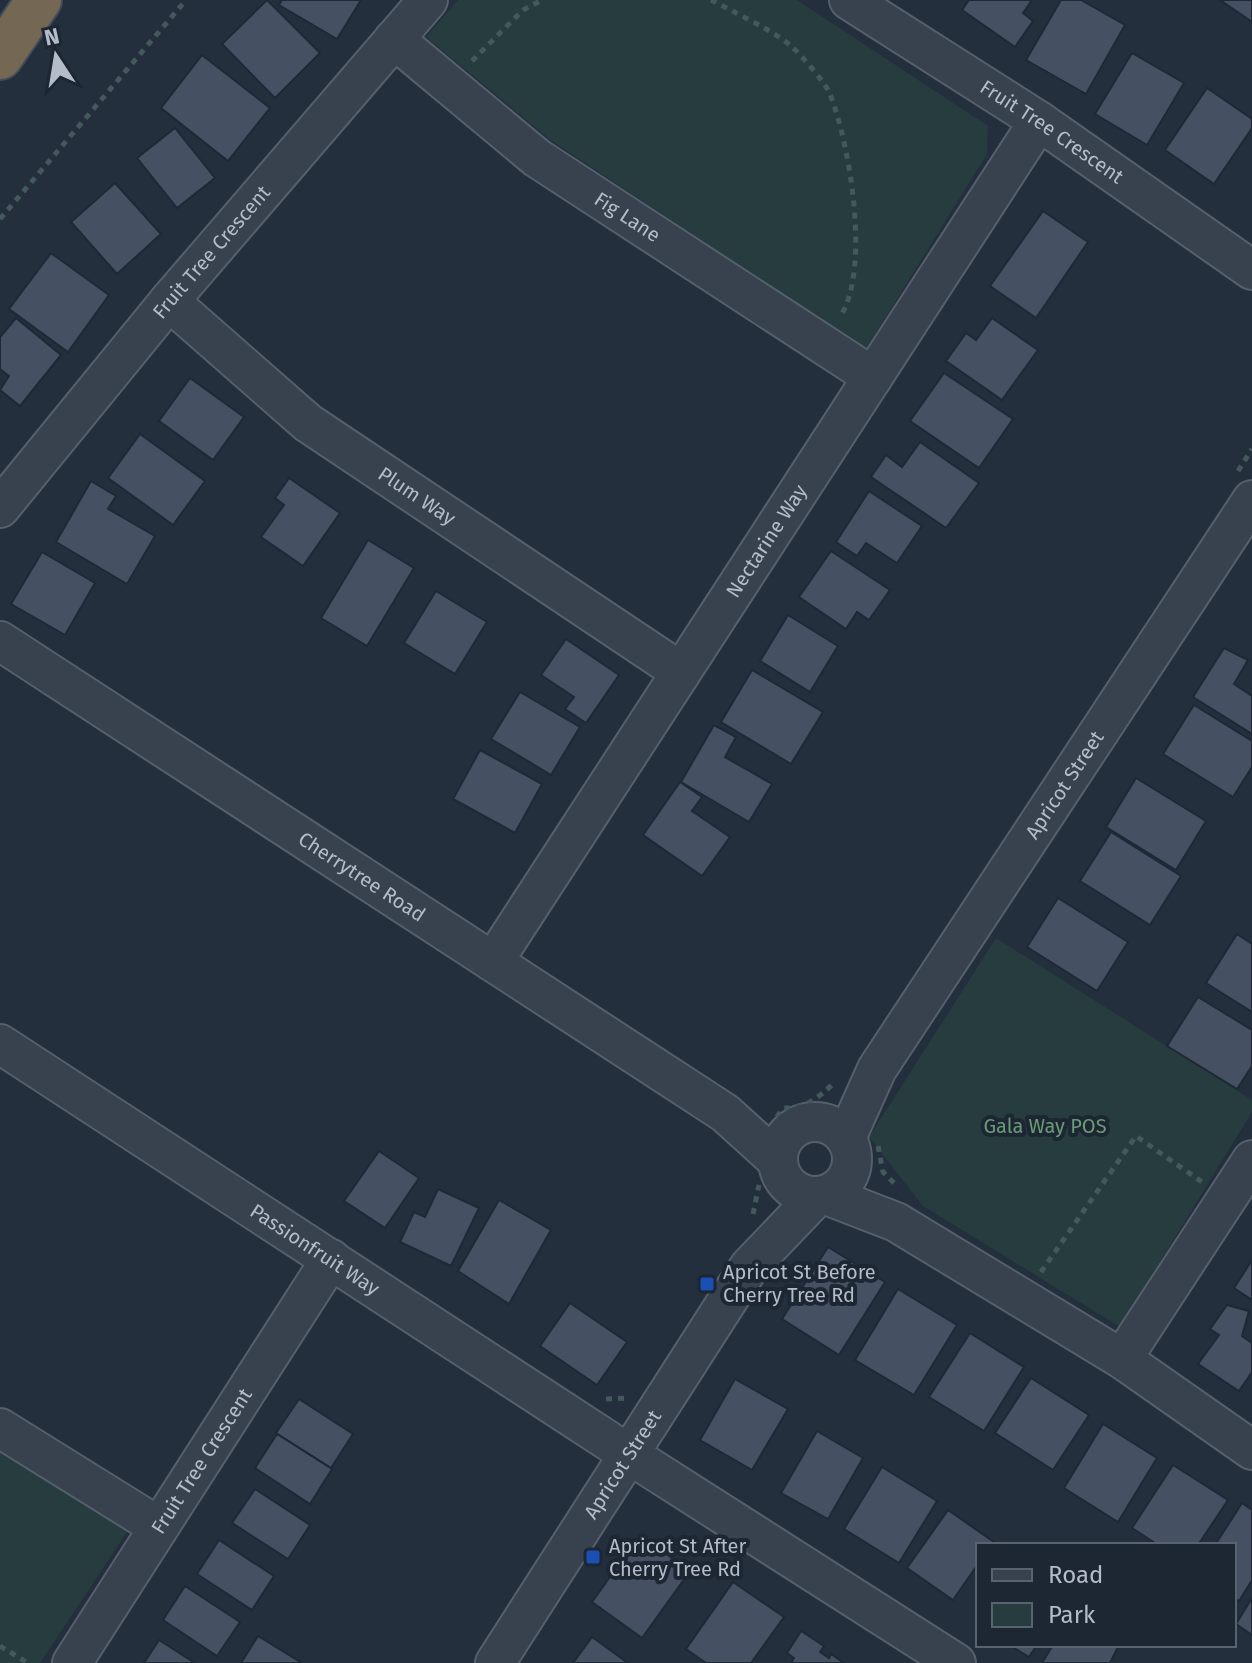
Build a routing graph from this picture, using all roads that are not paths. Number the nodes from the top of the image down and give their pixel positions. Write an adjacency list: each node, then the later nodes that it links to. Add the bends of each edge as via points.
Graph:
1 (37, 0): 5 (highway); 6 (highway)
2 (428, 0): 4 (street, Fruit Tree Crescent)
3 (849, 0): 7 (street, Fruit Tree Crescent)
4 (394, 39): 9 (street, Fruit Tree Crescent); 10 (street, Fig Lane, via 537,158)
5 (0, 43)
6 (0, 57)
7 (1039, 121): 8 (street, Fruit Tree Crescent); 10 (street, Nectarine Way)
8 (1252, 270)
9 (169, 301): 12 (street, Fruit Tree Crescent); 14 (street, Plum Way, via 308,423)
10 (873, 377): 14 (street, Nectarine Way)
11 (1252, 500): 18 (street, Apricot Street, via 877,1069)
12 (0, 508)
13 (0, 641): 15 (street, Cherrytree Road)
14 (681, 672): 15 (street, Nectarine Way)
15 (493, 962): 18 (street, Cherrytree Road)
16 (0, 1044): 19 (street, Passionfruit Way)
17 (1252, 1160): 20 (street)
18 (807, 1163): 20 (street, Cherrytree Road); 23 (street, Apricot Street, via 749,1267)
19 (331, 1259): 23 (street, Passionfruit Way); 24 (street, Fruit Tree Crescent)
20 (1122, 1359): 22 (street, Cherrytree Road)
21 (0, 1428): 24 (street)
22 (1252, 1450)
23 (630, 1455): 25 (street, Passionfruit Way); 27 (street, Apricot Street)
24 (159, 1527): 26 (street, Fruit Tree Crescent)
25 (905, 1649): 28 (street, Passionfruit Way)
26 (72, 1663)
27 (495, 1663)
28 (956, 1663)

